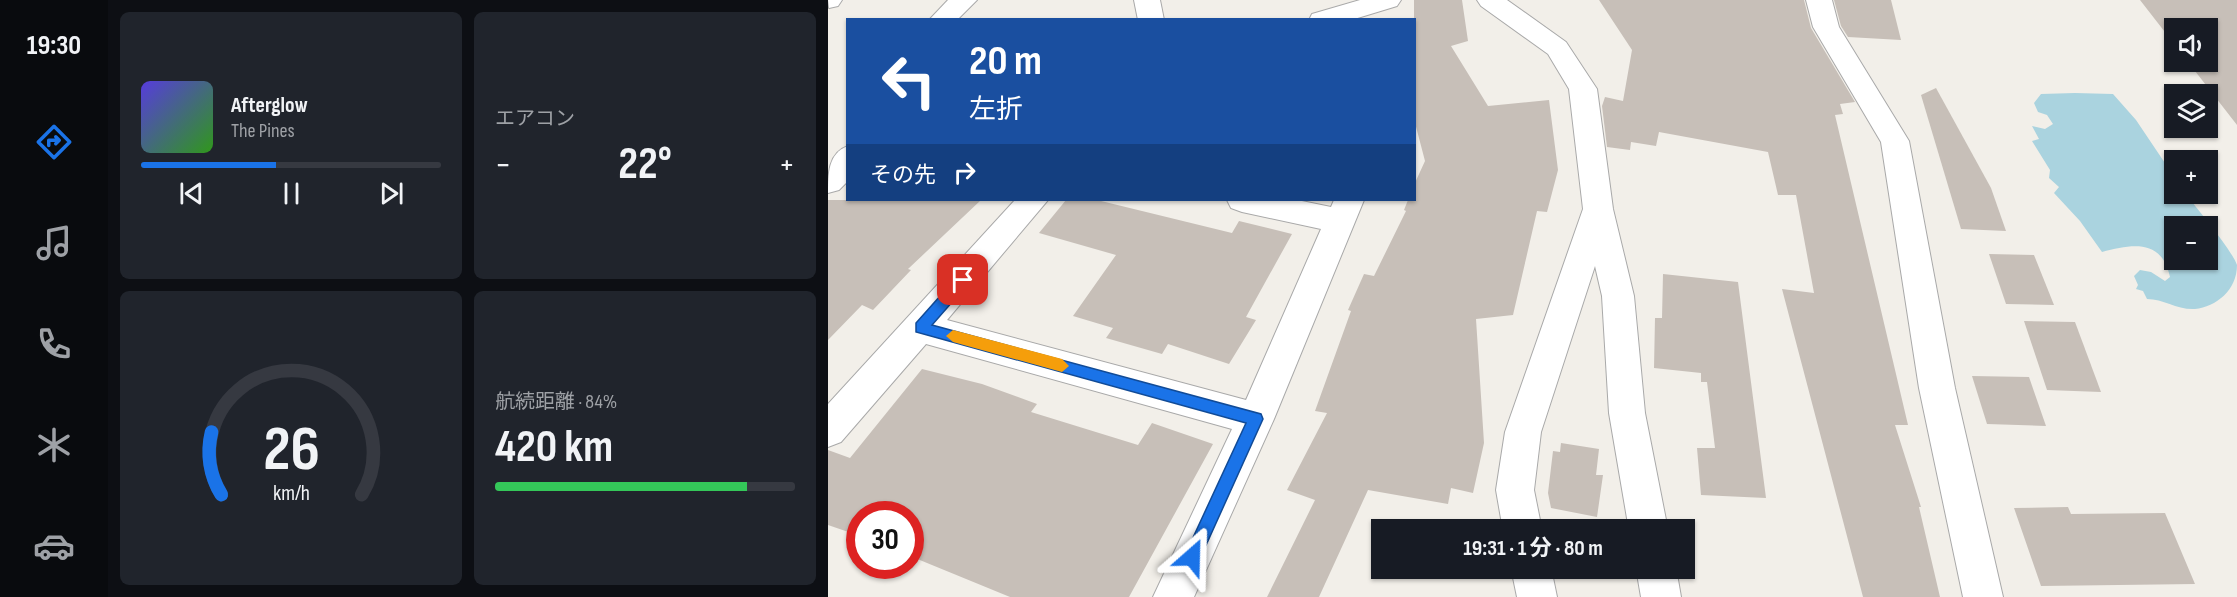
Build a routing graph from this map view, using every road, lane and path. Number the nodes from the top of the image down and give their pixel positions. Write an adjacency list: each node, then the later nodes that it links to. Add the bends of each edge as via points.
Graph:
1 (964, 0): 7 (street)
2 (1147, 0): 8 (street)
3 (1388, 0): 6 (street)
4 (1490, 0): 16 (street, via 1557,48 1583,89)
5 (1819, 0): 28 (street, via 1826,27 1895,141 1937,388)
6 (1345, 11): 9 (street)
7 (943, 18)
8 (1151, 18)
9 (1326, 18)
10 (846, 164): 12 (street)
11 (846, 165): 13 (street)
12 (828, 168)
13 (828, 182)
14 (1032, 201): 18 (street)
15 (1252, 201): 17 (street)
16 (1598, 209): 21 (street, via 1523,432 1515,490); 22 (street, via 1618,296 1627,413)
17 (1345, 210): 19 (street)
18 (921, 328): 19 (street); 20 (street)
19 (1256, 419): 25 (street)
20 (828, 430)
21 (1521, 519)
22 (1646, 519)
23 (1533, 579): 26 (street)
24 (1658, 579): 27 (street)
25 (1173, 597)
26 (1537, 597)
27 (1661, 597)
28 (1983, 597)

